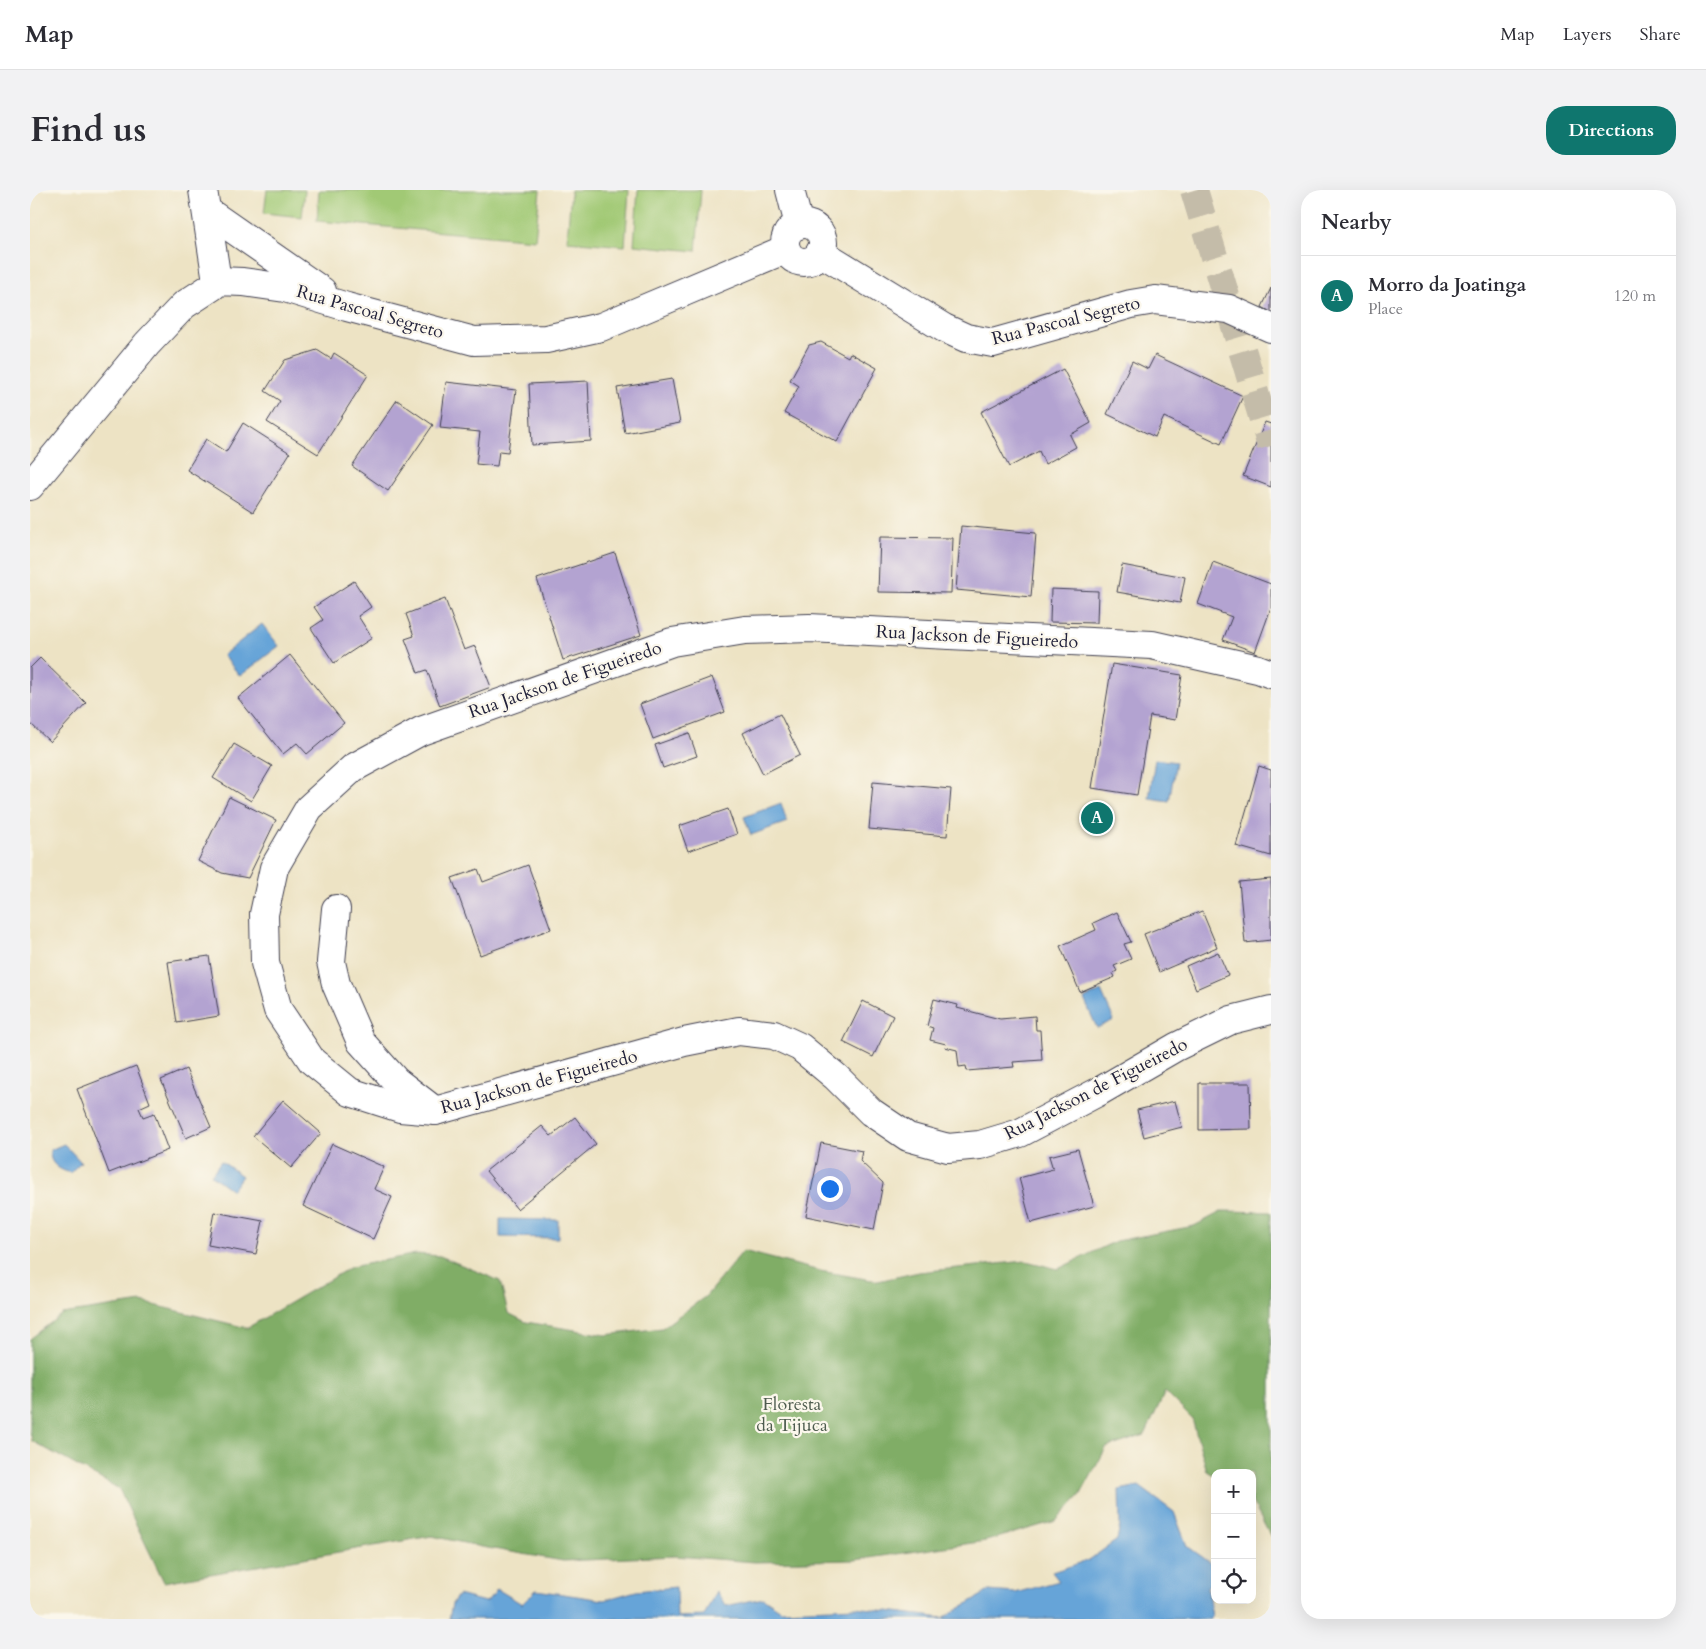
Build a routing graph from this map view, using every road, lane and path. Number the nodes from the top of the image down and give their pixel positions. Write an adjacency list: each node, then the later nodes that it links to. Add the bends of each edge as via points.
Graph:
1 (790, 190): 3 (street)
2 (205, 200): 6 (street); 7 (street)
3 (799, 224): 4 (street, via 788,232); 5 (street, via 816,229 822,240)
4 (786, 250): 5 (street, via 799,261 811,260); 7 (street, Rua Pascoal Segreto, via 601,327 546,339 474,340)
5 (820, 252): 8 (street, Rua Pascoal Segreto, via 944,328 966,338 993,343 1155,300 1229,309)
6 (217, 281): 7 (street, Rua Pascoal Segreto, via 285,288); 9 (street, via 184,305 147,344)
7 (347, 307)
8 (1271, 328)
9 (30, 486)
10 (1271, 674): 13 (street, Rua Jackson de Figueiredo, via 1152,645 809,628 745,630 672,642 422,731 353,768 309,808 274,868 264,914 265,963 278,1010 312,1061 350,1092 400,1108)
11 (336, 909): 13 (street, via 331,962 336,984 361,1042 396,1081)
12 (1271, 1010): 13 (street, Rua Jackson de Figueiredo, via 1231,1020 1020,1133 980,1145 948,1148 908,1137 871,1112 800,1047 774,1035 739,1031 684,1042)
13 (435, 1112)

